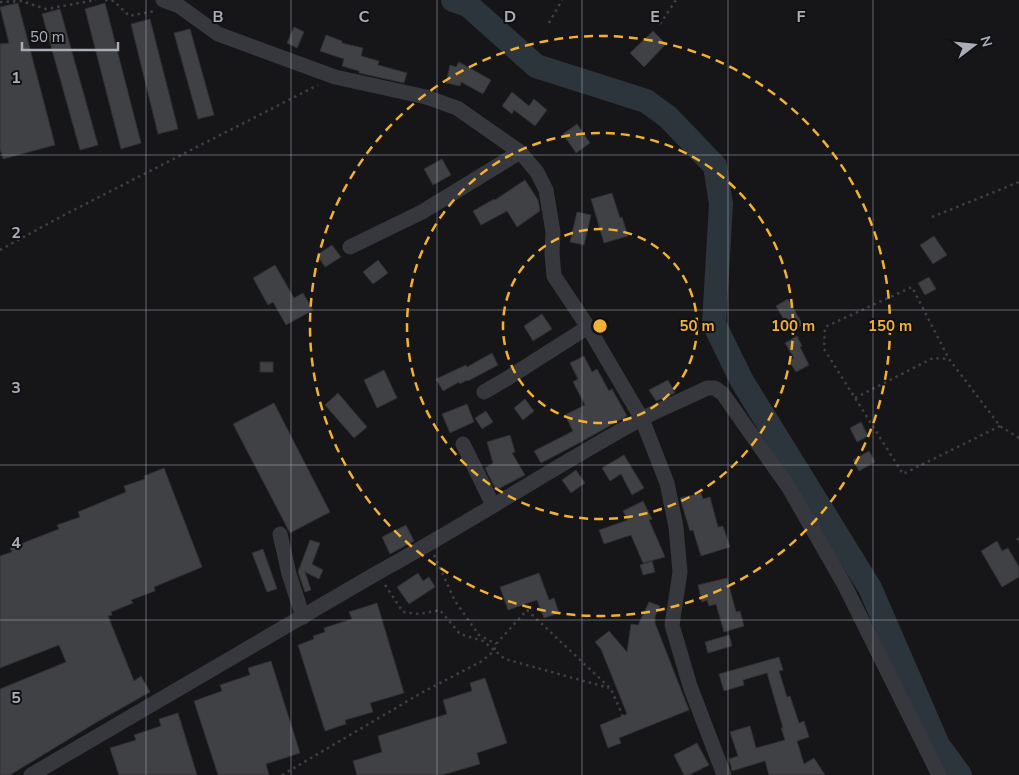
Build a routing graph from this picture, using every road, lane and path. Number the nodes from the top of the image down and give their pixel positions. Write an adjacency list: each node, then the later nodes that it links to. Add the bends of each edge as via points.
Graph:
1 (96, 0): 6 (path, via 46,8 21,1)
2 (105, 0): 7 (path, via 114,1 129,16)
3 (163, 0): 7 (street)
4 (562, 0): 8 (path)
5 (676, 0): 9 (path)
6 (0, 2)
7 (178, 6): 10 (street, via 218,34)
8 (549, 23)
9 (660, 24)
10 (335, 77): 11 (street, via 426,97 457,108); 15 (path, via 70,211)
11 (520, 152): 14 (street, via 422,212); 16 (street, via 537,172 546,190 553,232 554,276)
12 (1019, 182): 13 (path)
13 (932, 217)
14 (350, 247)
15 (0, 250)
16 (588, 327): 18 (street); 20 (street)
17 (949, 359): 19 (path, via 933,358); 19 (path, via 912,287 825,327 824,349); 21 (path)
18 (484, 392)
19 (855, 398): 21 (path, via 903,474)
20 (642, 419): 24 (street); 35 (street, via 667,483 676,527 680,572 672,625 690,686); 36 (street, via 707,388 715,388 723,394 789,488 839,576)
21 (1000, 426): 22 (path)
22 (1019, 438)
23 (462, 444): 24 (street)
24 (493, 505): 26 (street)
25 (280, 534): 28 (street)
26 (429, 545): 27 (street); 29 (path, via 455,601 479,635)
27 (377, 573): 28 (street); 30 (path, via 403,612 418,614 440,610 460,634 483,641)
28 (303, 617): 33 (street)
29 (496, 644): 30 (path); 31 (path, via 527,610)
30 (494, 651): 31 (path, via 505,659); 34 (path, via 482,661 422,692)
31 (611, 689): 32 (path)
32 (624, 719)
33 (31, 775)
34 (282, 775)
35 (724, 775)
36 (939, 775)

